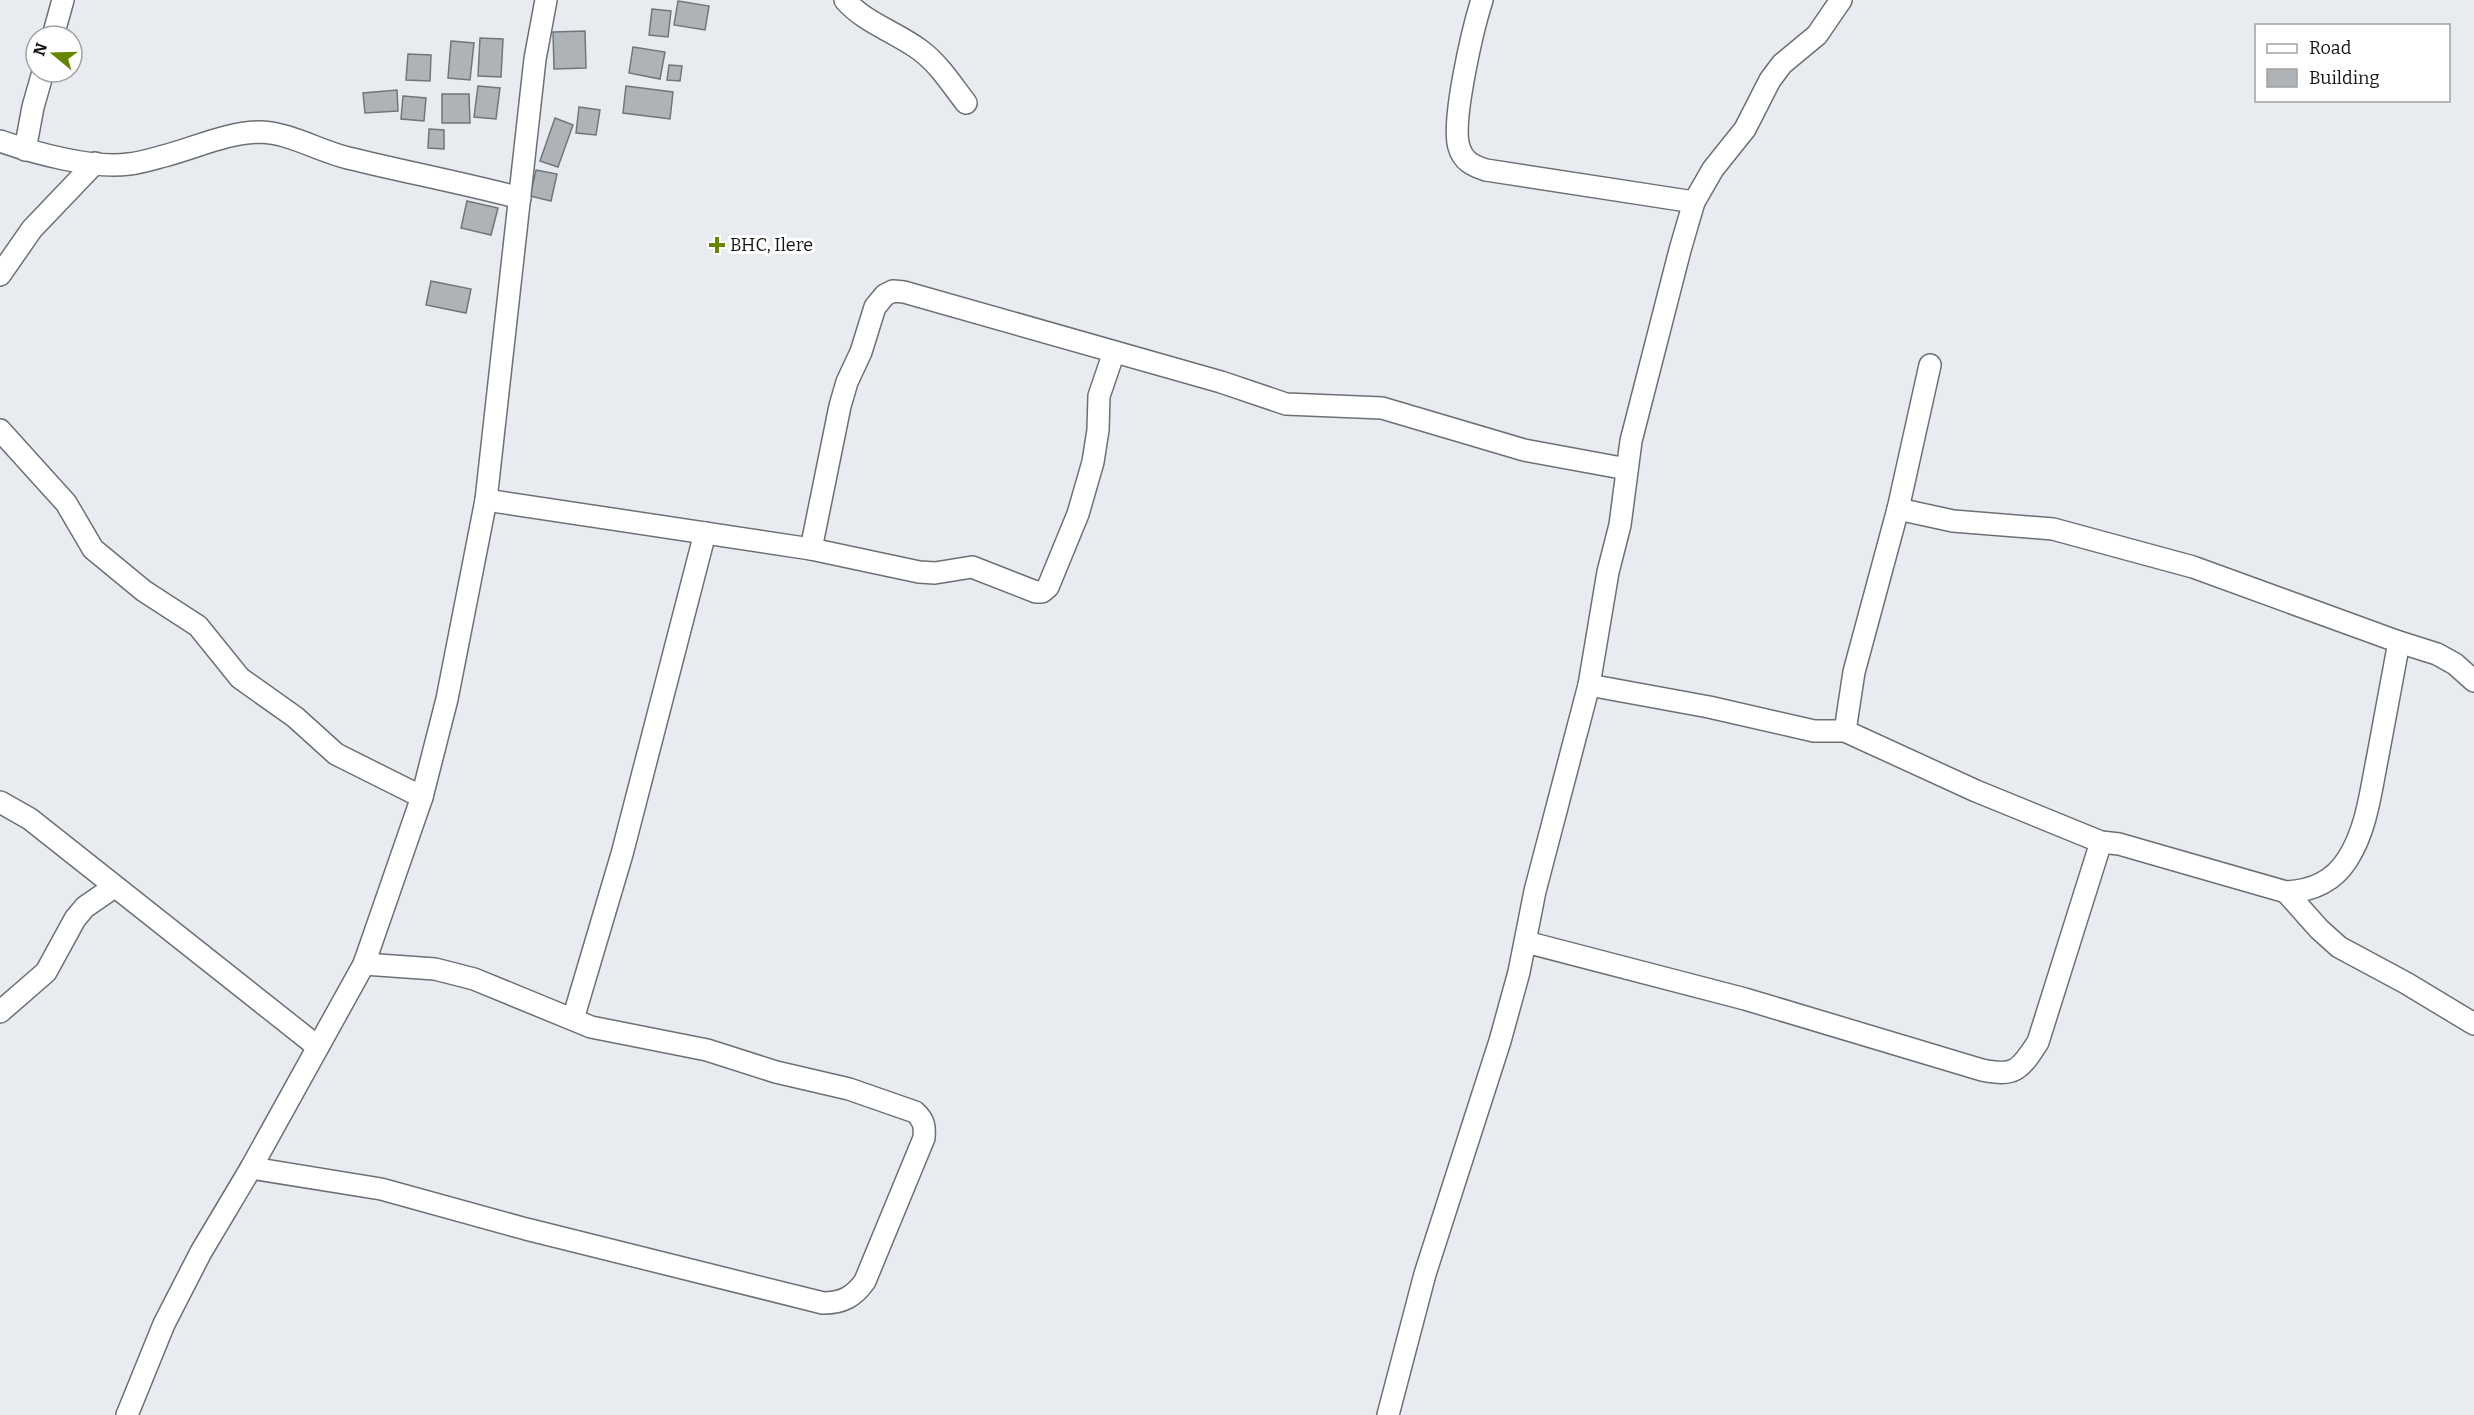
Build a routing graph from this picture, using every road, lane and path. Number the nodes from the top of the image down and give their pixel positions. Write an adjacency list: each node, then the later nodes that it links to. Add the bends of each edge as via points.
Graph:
1 (63, 0): 6 (street)
2 (546, 0): 12 (street, via 535,59)
3 (845, 0): 8 (street, via 861,16 935,63)
4 (1482, 0): 13 (street, via 1456,136 1465,160 1486,170)
5 (1841, 0): 13 (street, via 1817,35 1782,64 1770,80 1745,129 1713,169)
6 (56, 24)
7 (40, 84): 10 (street)
8 (966, 104)
9 (0, 141): 10 (street)
10 (25, 150): 11 (street)
11 (95, 164): 12 (street, via 130,164 260,132 279,134 348,158); 14 (street, via 32,229)
12 (520, 198): 19 (street)
13 (1694, 202): 18 (street)
14 (0, 275)
15 (1114, 352): 18 (street, via 1286,404 1382,408 1524,450); 22 (street, via 1099,396 1093,462 1078,514 1048,587 1042,592 972,567 919,572); 22 (street, via 904,292 885,295 875,308 840,406)
16 (1930, 365): 20 (street)
17 (0, 430): 27 (street, via 66,503 93,549 144,591 198,626 240,678 295,717 336,754)
18 (1627, 469): 25 (street)
19 (486, 500): 21 (street); 27 (street, via 447,699)
20 (1898, 509): 23 (street, via 1953,521 2053,529 2193,567); 26 (street, via 1858,654)
21 (705, 532): 22 (street); 35 (street, via 622,854)
22 (811, 549)
23 (2399, 642): 24 (street, via 2437,654); 31 (street, via 2358,839 2346,861 2326,882 2305,891)
24 (2474, 681)
25 (1589, 685): 26 (street, via 1814,730); 32 (street, via 1535,891)
26 (1845, 731): 29 (street)
27 (422, 797): 33 (street)
28 (0, 802): 30 (street, via 30,819)
29 (2101, 842): 31 (street); 32 (street, via 2038,1042 2024,1064 2004,1074 1745,999)
30 (114, 887): 34 (street, via 85,907 46,972); 37 (street)
31 (2286, 892): 36 (street, via 2340,947)
32 (1526, 942): 40 (street, via 1500,1041 1425,1274)
33 (364, 964): 35 (street, via 435,969 474,979); 37 (street)
34 (0, 1012)
35 (573, 1019): 38 (street, via 604,1031 707,1050 849,1089 922,1118 924,1138 865,1281 855,1294 823,1303 381,1190)
36 (2474, 1024)
37 (318, 1047): 38 (street)
38 (250, 1168): 39 (street, via 165,1324)
39 (127, 1415)
40 (1388, 1415)

